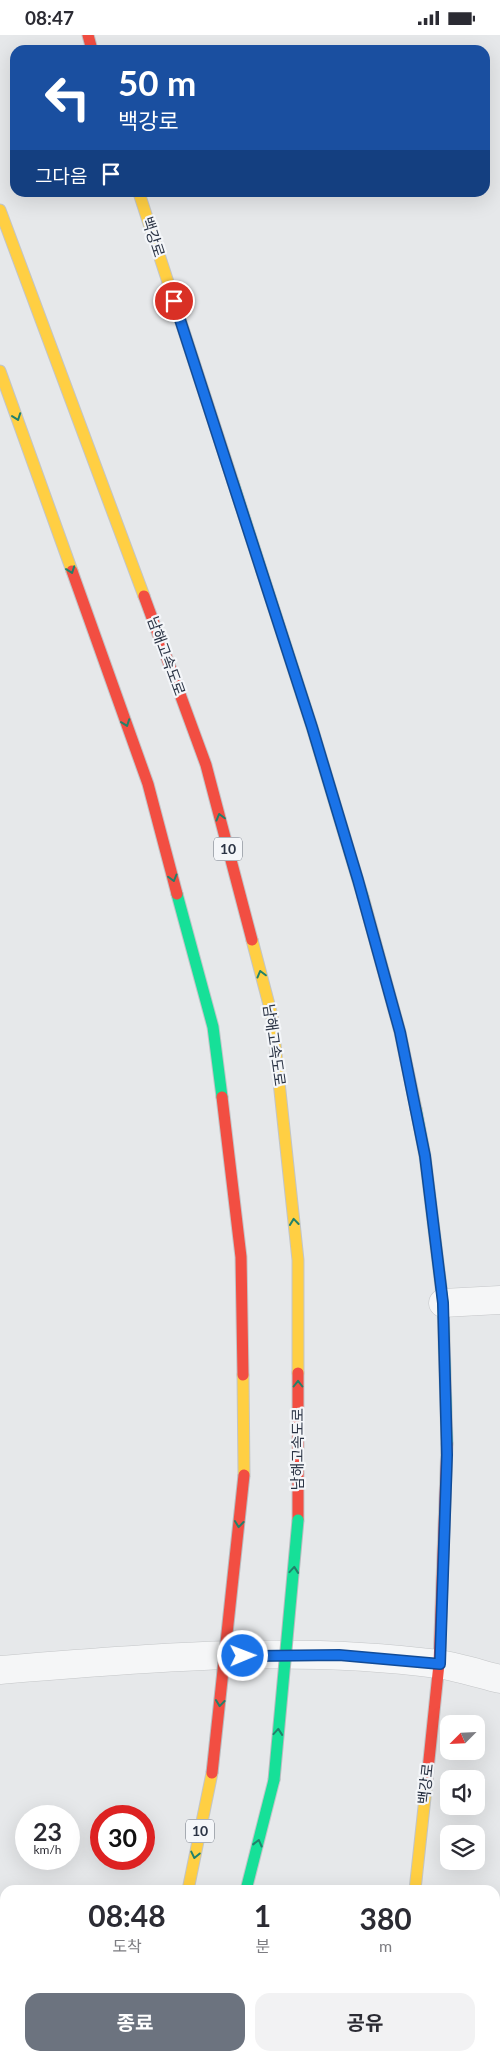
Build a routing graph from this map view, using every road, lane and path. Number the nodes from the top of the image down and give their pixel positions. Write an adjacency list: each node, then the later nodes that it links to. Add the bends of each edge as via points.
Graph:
1 (139, 197): 5 (main road, 백강로, via 312,727 400,1032 425,1156)
2 (0, 210): 10 (main road, 남해고속도로 / 10, one-way to 2, bridge, via 274,1780 298,1520 298,1260 272,1016 206,765)
3 (0, 371): 9 (main road, 10, one-way to 9, bridge, via 148,784 213,1027 240,1257 244,1475 212,1773)
4 (500, 1300): 5 (street)
5 (443, 1303): 6 (main road, 백강로, via 447,1455)
6 (440, 1664): 7 (street, via 339,1655 166,1657); 8 (street); 11 (main road, 백강로)
7 (0, 1669)
8 (500, 1679)
9 (189, 1885)
10 (247, 1885)
11 (416, 1885)

